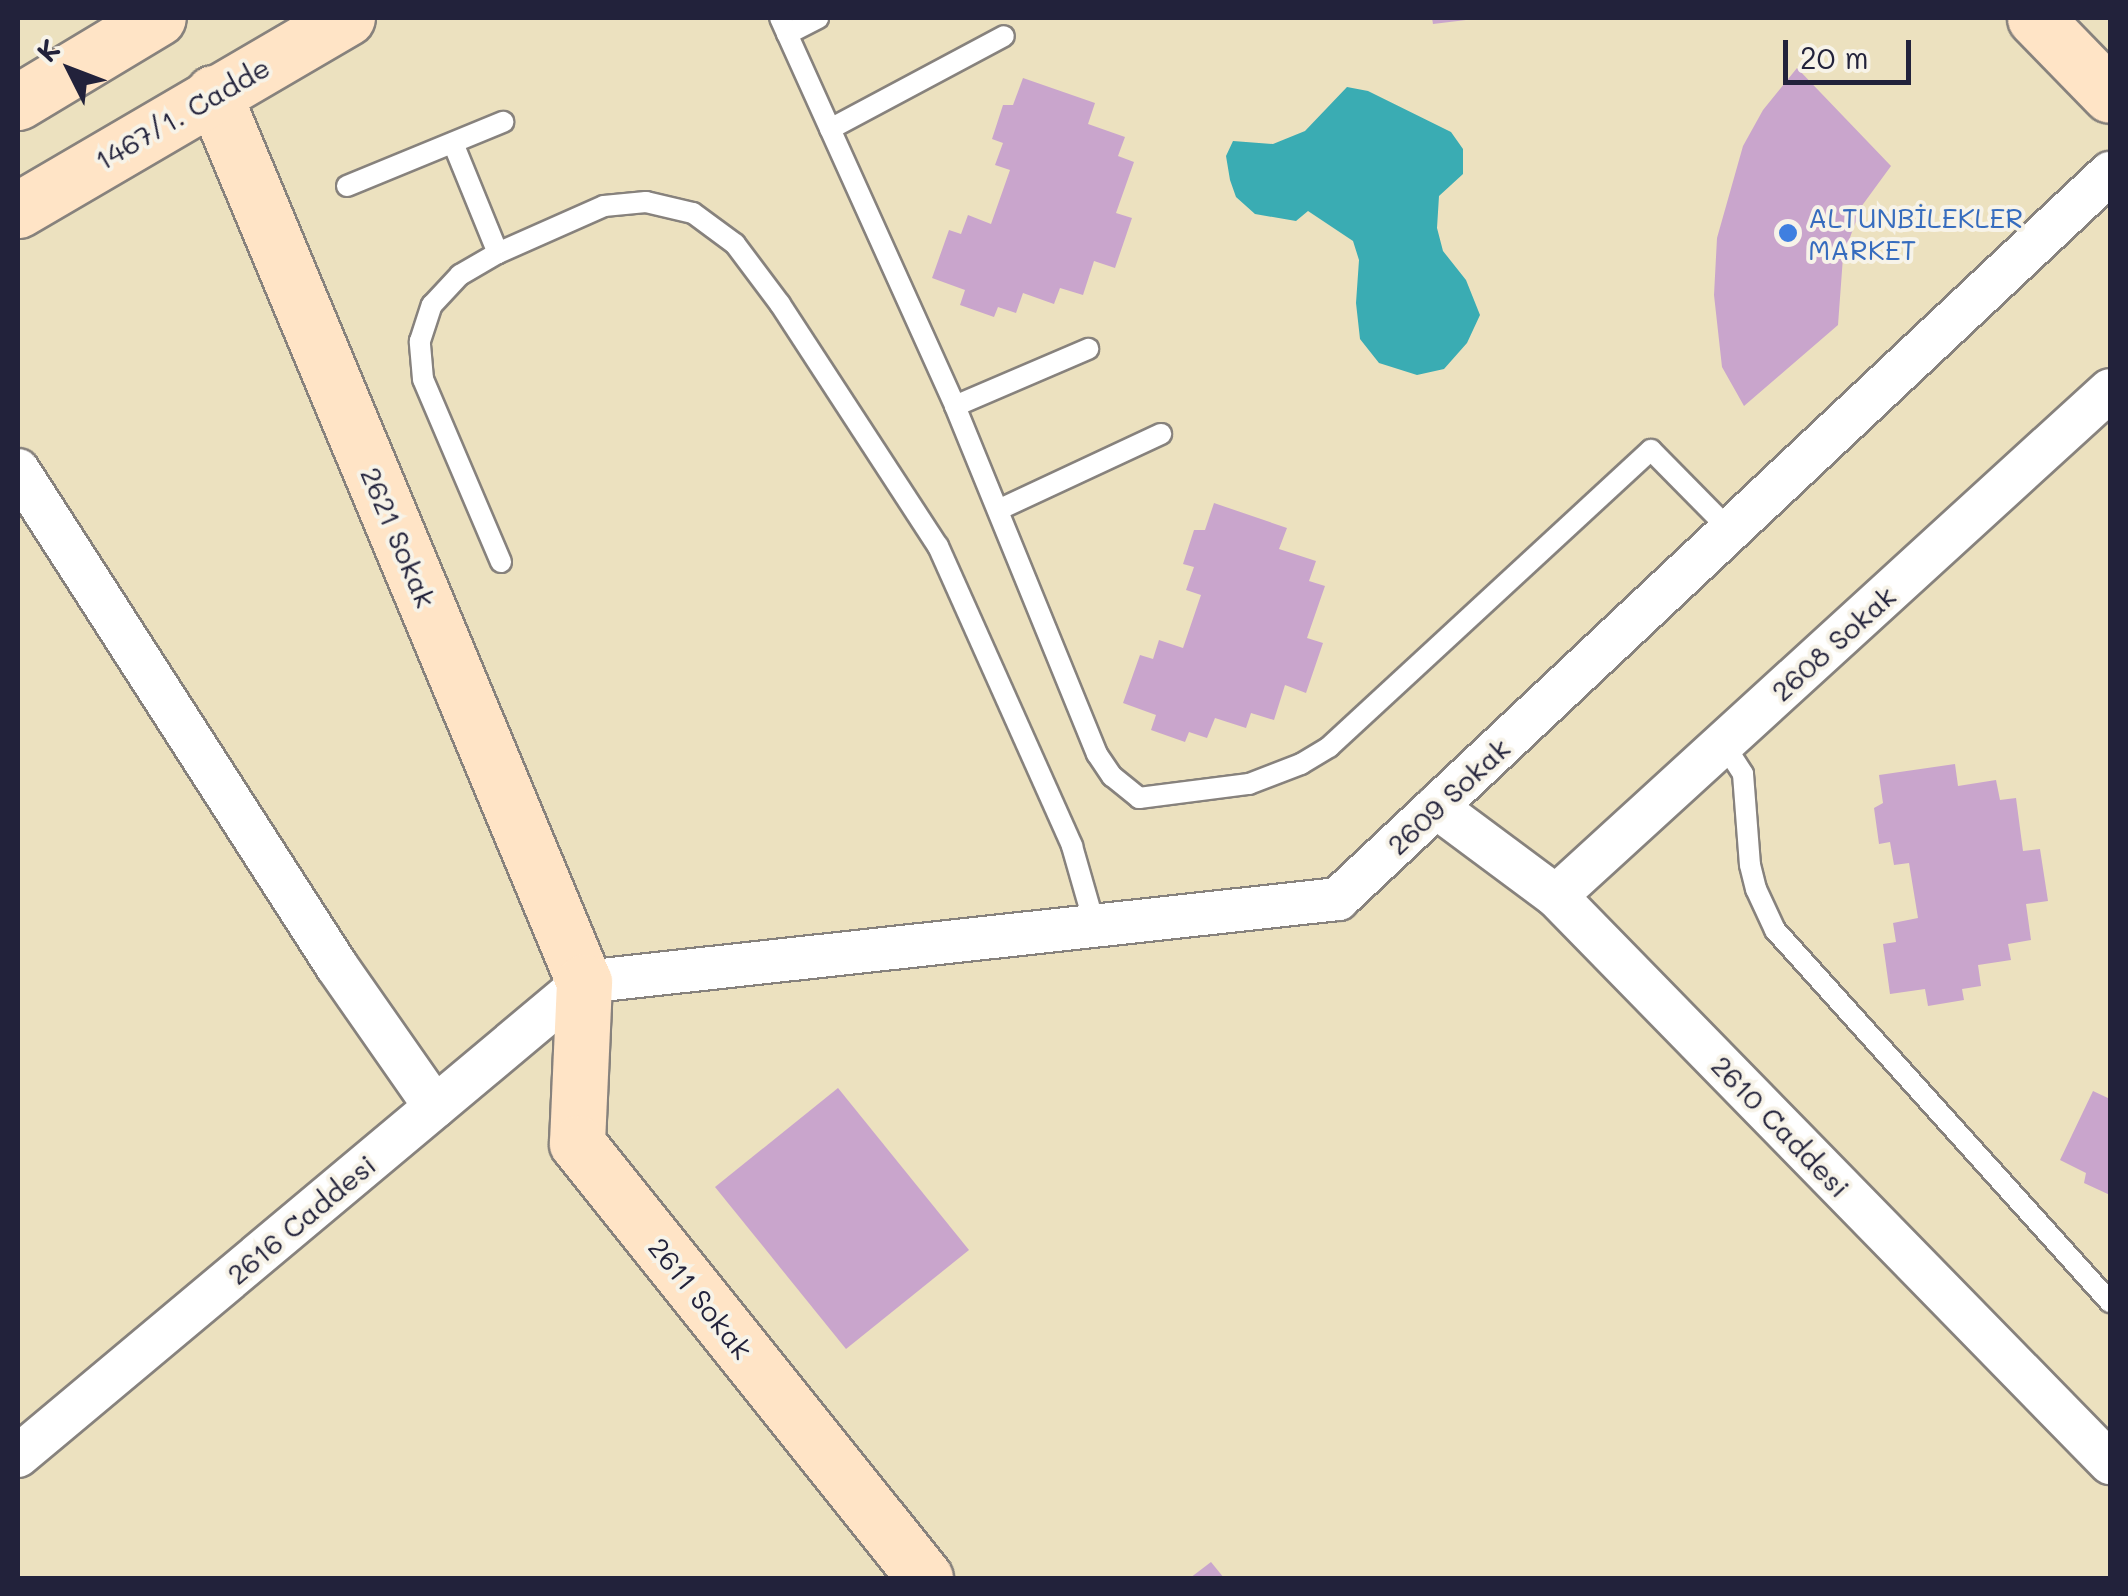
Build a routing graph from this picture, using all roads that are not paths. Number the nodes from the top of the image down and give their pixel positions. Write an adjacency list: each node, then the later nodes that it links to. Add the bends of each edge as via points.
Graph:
1 (158, 18): 9 (street)
2 (348, 18): 7 (street, 1467/1. Cadde)
3 (818, 18): 5 (lane)
4 (2035, 18): 8 (street)
5 (784, 26): 11 (lane)
6 (1004, 36): 11 (lane)
7 (213, 93): 15 (street, 1467/1. Cadde); 29 (street, 2621 Sokak)
8 (2110, 94)
9 (18, 102)
10 (503, 122): 12 (lane)
11 (830, 129): 19 (lane)
12 (453, 142): 14 (lane); 16 (lane)
13 (2110, 174): 23 (street, 2609 Sokak)
14 (347, 186)
15 (18, 210)
16 (498, 253): 24 (lane, via 444,288 424,322 419,360); 28 (lane, via 624,202 693,212 735,244 938,546 1072,846)
17 (1088, 348): 19 (lane)
18 (2110, 390): 25 (street, 2608 Sokak)
19 (954, 406): 22 (lane)
20 (1162, 434): 22 (lane)
21 (18, 470): 30 (street, via 336,966)
22 (998, 510): 23 (lane, via 1096,754 1139,798 1249,784 1330,747 1650,450)
23 (1731, 530): 26 (street, 2609 Sokak)
24 (500, 562)
25 (1724, 743): 27 (street, 2608 Sokak); 31 (lane, via 1742,774 1750,865 1775,930)
26 (1436, 807): 27 (street, 2610 Caddesi); 28 (street, 2609 Sokak, via 1338,899)
27 (1556, 896): 33 (street, 2610 Caddesi)
28 (1095, 926): 29 (street, 2609 Sokak)
29 (584, 982): 30 (street, 2616 Caddesi); 34 (street, 2611 Sokak, via 577,1143)
30 (435, 1107): 32 (street, 2616 Caddesi)
31 (2110, 1302)
32 (18, 1456)
33 (2110, 1463)
34 (925, 1578)

